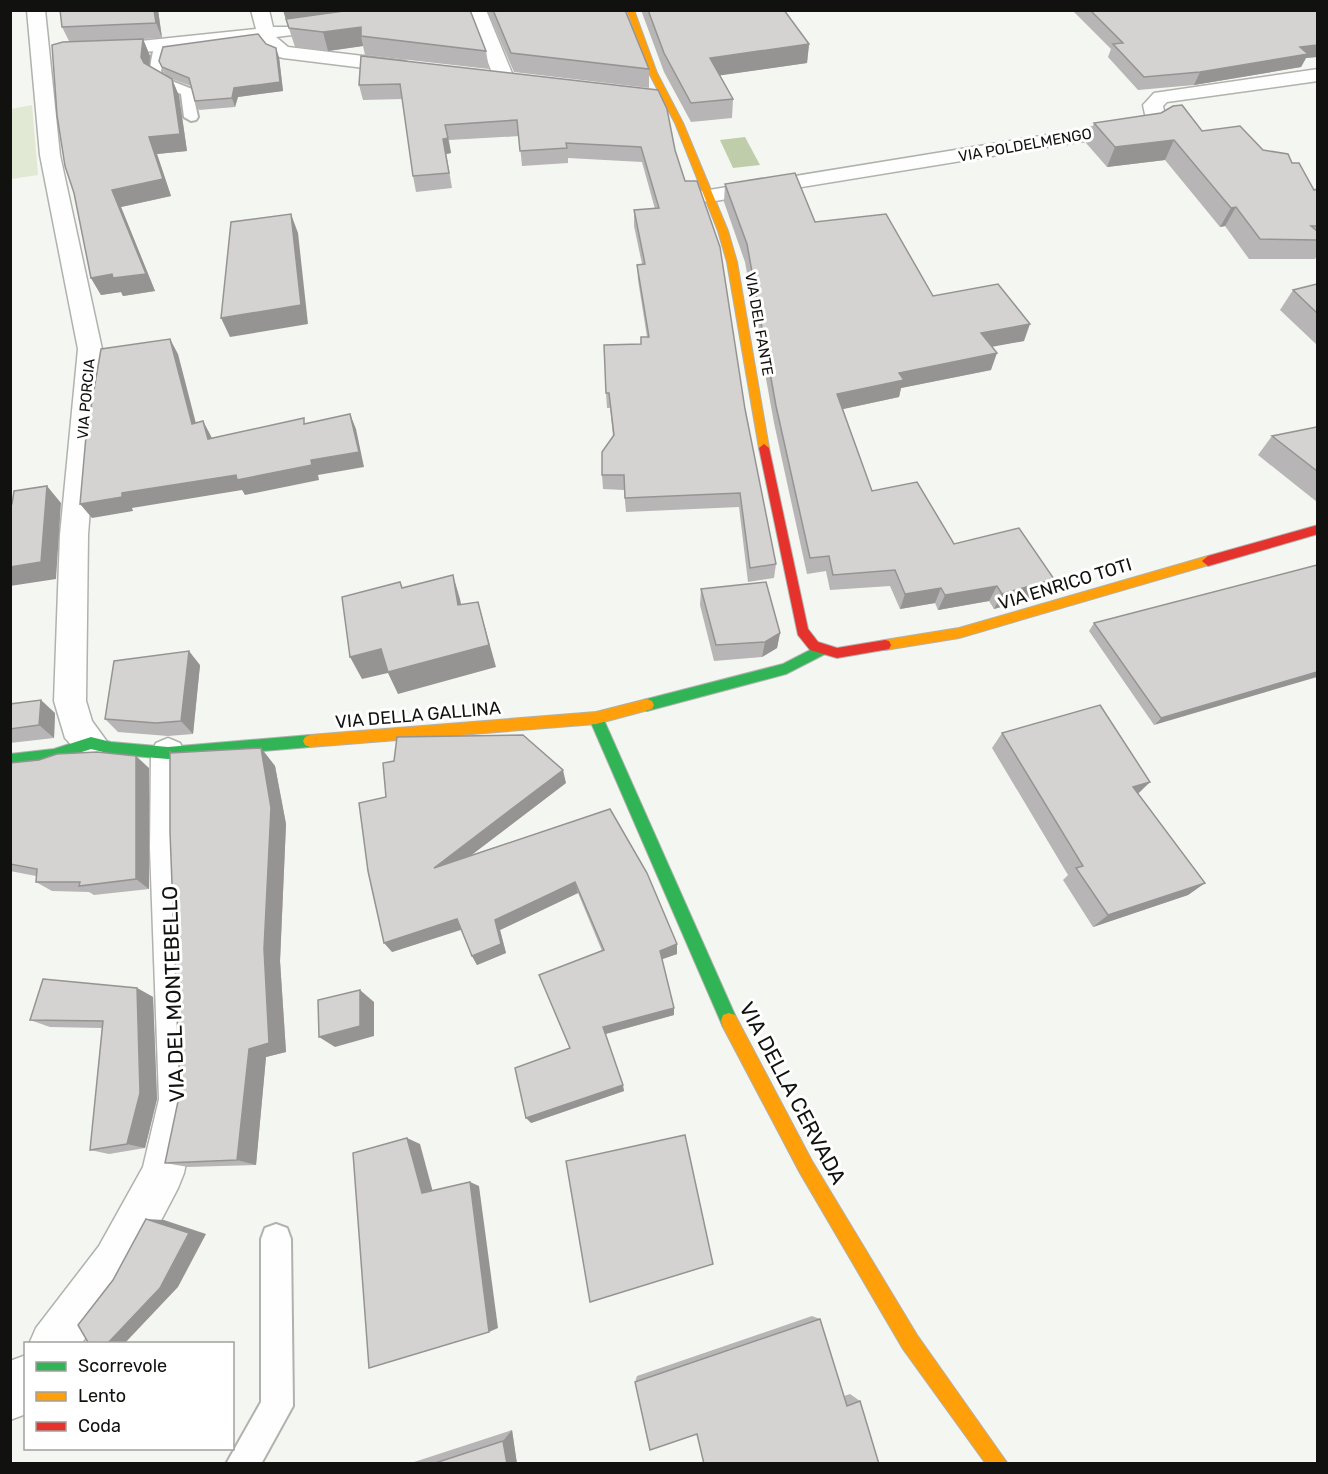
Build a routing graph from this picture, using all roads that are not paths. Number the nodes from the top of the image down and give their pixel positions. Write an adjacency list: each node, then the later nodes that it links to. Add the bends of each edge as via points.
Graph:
1 (36, 10): 21 (street, VIA PORCIA, via 50,52 50,155 90,349 74,536 70,701 77,728)
2 (260, 10): 6 (street)
3 (477, 10): 12 (street)
4 (630, 10): 15 (street, VIA DEL FANTE)
5 (309, 28): 6 (street)
6 (265, 33): 7 (street); 9 (street, via 277,49 290,54)
7 (160, 47): 8 (street); 16 (lane, via 155,71 159,80 188,92)
8 (84, 52)
9 (424, 69)
10 (1317, 75): 17 (street, VIA POLDELMENGO, via 1161,97 1153,105 1156,120 1152,124)
11 (481, 76): 12 (street)
12 (504, 78): 13 (street)
13 (527, 81)
14 (643, 95): 15 (street)
15 (666, 98): 17 (street, VIA DEL FANTE)
16 (191, 117)
17 (709, 196): 19 (street, VIA DEL FANTE, via 732,262 759,423 802,631)
18 (1317, 529): 19 (street, VIA ENRICO TOTI, via 959,633 848,653)
19 (820, 650): 20 (street, VIA DELLA GALLINA, via 786,669)
20 (596, 718): 22 (street, VIA DELLA GALLINA); 29 (street, VIA DELLA CERVADA, via 721,1005 806,1167 910,1342)
21 (91, 743): 22 (street, VIA DELLA GALLINA); 23 (street, VIA DELLA GALLINA, via 54,754)
22 (168, 753): 25 (street, VIA DEL MONTEBELLO, via 168,848 179,1099 163,1173 115,1262)
23 (10, 760)
24 (276, 1239): 28 (lane, via 277,1406)
25 (54, 1342)
26 (24, 1380): 27 (street)
27 (10, 1397)
28 (242, 1464)
29 (998, 1464)

